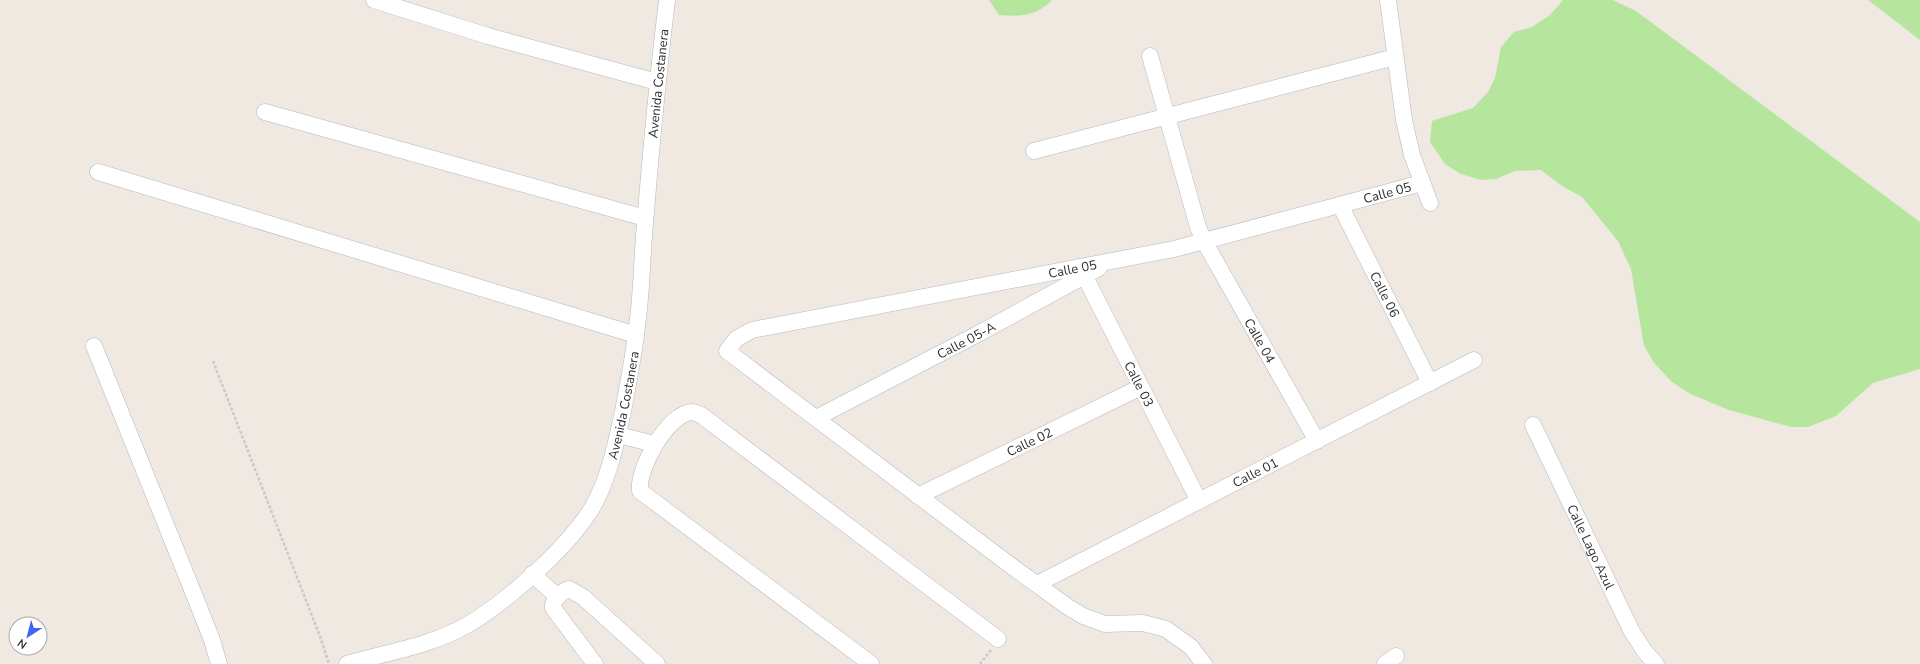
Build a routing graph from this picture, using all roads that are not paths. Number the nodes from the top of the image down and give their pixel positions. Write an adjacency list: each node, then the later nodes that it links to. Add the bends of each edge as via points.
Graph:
1 (374, 0): 6 (street, via 488,36)
2 (666, 0): 6 (street, Avenida Costanera)
3 (1388, 0): 5 (street)
4 (1150, 56): 8 (street, Calle 04)
5 (1395, 57): 8 (street); 11 (street, via 1404,120 1412,156)
6 (657, 82): 14 (street, Avenida Costanera)
7 (265, 112): 14 (street)
8 (1167, 117): 9 (street); 15 (street, Calle 04)
9 (1034, 151)
10 (98, 172): 17 (street)
11 (1422, 183): 12 (street); 13 (street, Calle 05)
12 (1430, 204)
13 (1340, 205): 15 (street, Calle 05); 20 (street, Calle 06)
14 (646, 218): 17 (street, Avenida Costanera)
15 (1204, 241): 16 (street, Calle 05, via 1115,260); 25 (street, Calle 04)
16 (1082, 272): 21 (street, Calle 03); 22 (street, Calle 05-A, via 974,336); 22 (street, Calle 05, via 752,330 736,339 727,351)
17 (636, 335): 24 (street, Avenida Costanera)
18 (94, 346): 33 (street, via 198,604)
19 (1474, 360): 20 (street, Calle 01)
20 (1430, 383): 25 (street, Calle 01)
21 (1141, 387): 27 (street, Calle 02); 28 (street, Calle 03)
22 (816, 418): 27 (street)
23 (1533, 425): 39 (street, Calle Lago Azul, via 1631,630)
24 (618, 435): 26 (street); 29 (street, Avenida Costanera, via 608,472 592,507 566,541)
25 (1317, 441): 28 (street, Calle 01)
26 (655, 444): 32 (street, via 672,424 685,414 692,412 701,415); 37 (street, via 643,469 640,491)
27 (918, 496): 30 (street)
28 (1199, 501): 30 (street, Calle 01)
29 (532, 574): 31 (street); 34 (street, Avenida Costanera, via 487,612 449,634 429,642)
30 (1037, 584): 38 (street, via 1068,607 1093,621 1105,624 1143,623 1166,629 1191,647)
31 (558, 597): 35 (street, via 553,608); 36 (street, via 569,589 579,594)
32 (998, 639)
33 (219, 664)
34 (347, 664)
35 (595, 664)
36 (657, 664)
37 (871, 664)
38 (1204, 664)
39 (1656, 664)

